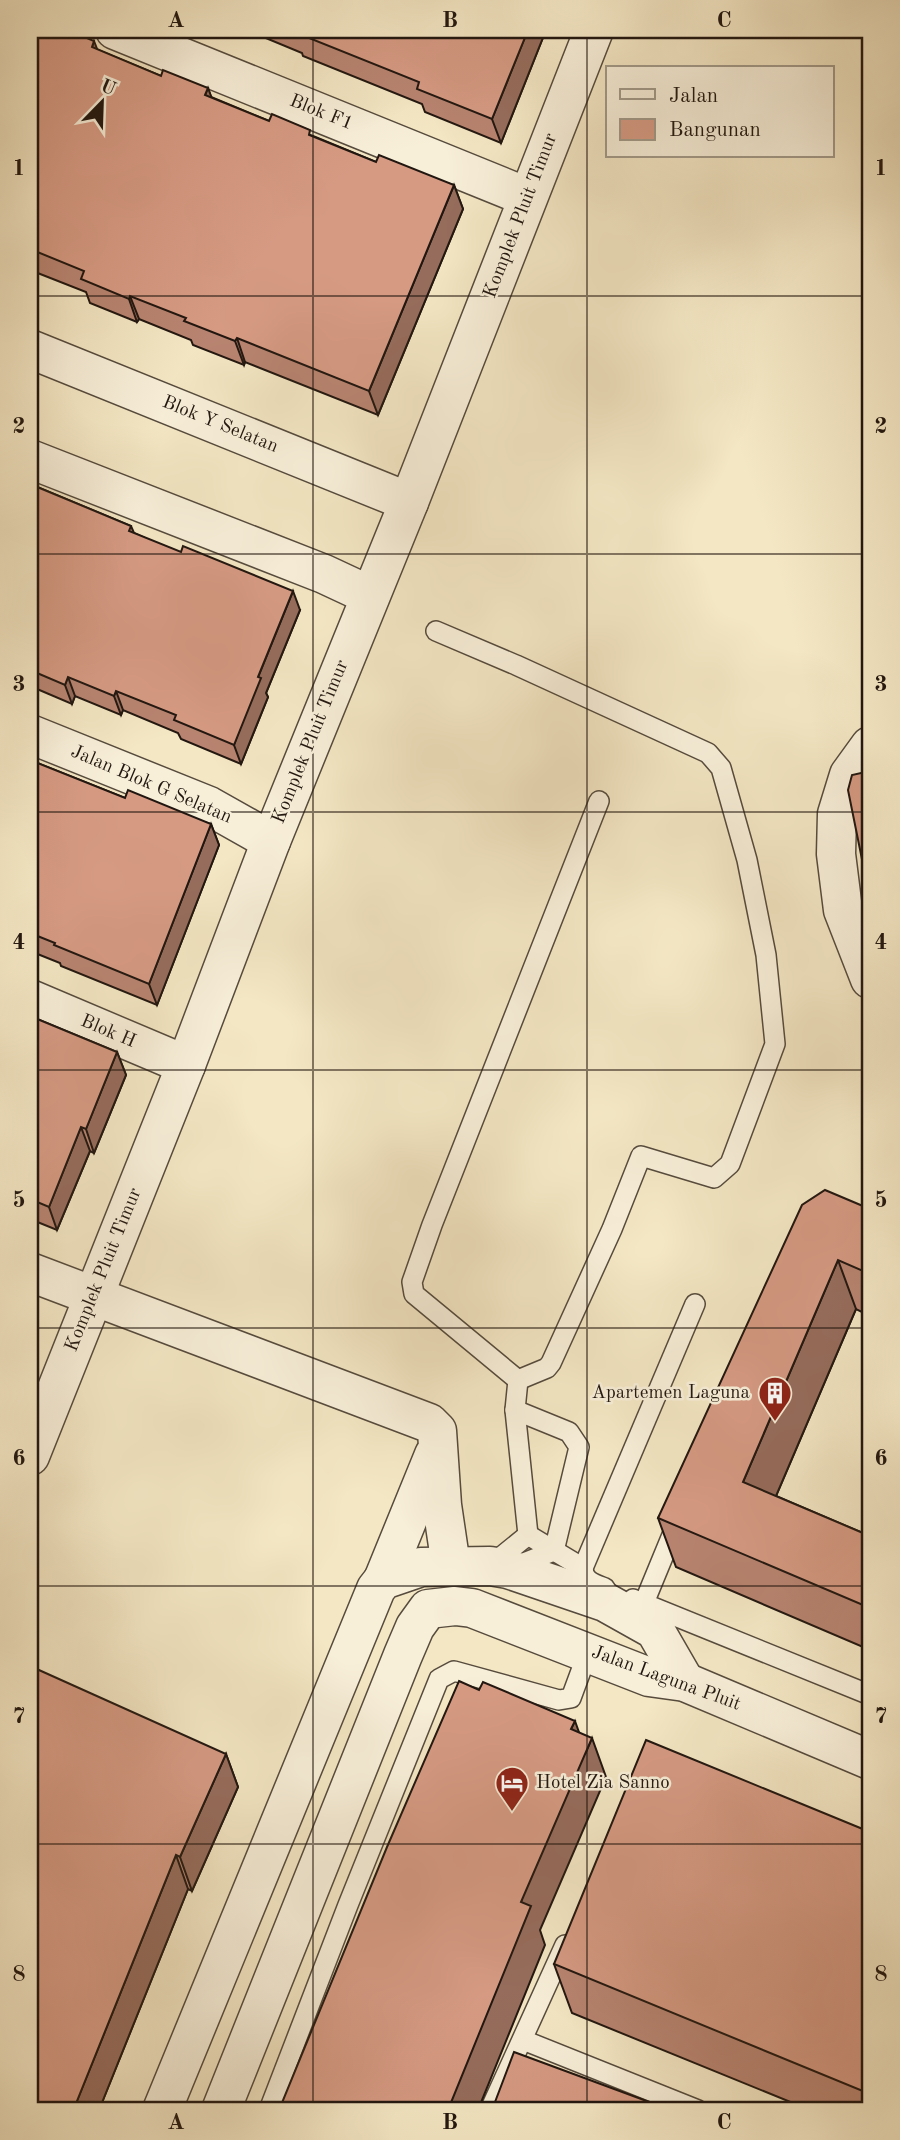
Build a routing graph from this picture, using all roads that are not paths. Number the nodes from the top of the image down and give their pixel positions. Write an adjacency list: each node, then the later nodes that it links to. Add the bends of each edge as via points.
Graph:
1 (115, 30): 3 (street, Blok F1)
2 (594, 30): 3 (street, Komplek Pluit Timur)
3 (527, 197): 6 (street, Komplek Pluit Timur)
4 (30, 349): 6 (street, Blok Y Selatan)
5 (30, 459): 7 (street)
6 (409, 502): 7 (street, Komplek Pluit Timur)
7 (369, 595): 12 (street, Komplek Pluit Timur)
8 (436, 631): 19 (lane, via 708,753 720,768 743,847 766,955 775,1044 730,1164 714,1178 641,1156 551,1363)
9 (30, 734): 12 (street, Jalan Blok G Selatan, via 209,806)
10 (870, 746): 13 (street, via 849,775 836,814 843,910)
11 (598, 801): 19 (lane, via 412,1282 414,1294)
12 (271, 841): 15 (street, Komplek Pluit Timur)
13 (870, 979)
14 (30, 999): 15 (street, Blok H)
15 (186, 1065): 17 (street, Komplek Pluit Timur)
16 (30, 1272): 17 (street)
17 (94, 1297): 21 (street, via 429,1423 437,1431); 22 (street, Komplek Pluit Timur)
18 (695, 1304): 28 (lane)
19 (518, 1380): 20 (lane)
20 (515, 1410): 24 (lane); 25 (lane, via 569,1432 579,1447)
21 (437, 1447): 26 (street); 29 (street)
22 (30, 1456)
23 (686, 1501): 30 (lane)
24 (528, 1535): 25 (lane); 27 (lane)
25 (554, 1551): 27 (lane); 28 (lane)
26 (451, 1566): 27 (street); 29 (street, via 421,1567)
27 (499, 1567): 32 (street, via 605,1602 656,1630)
28 (583, 1568): 30 (lane, via 589,1581)
29 (383, 1580): 37 (street)
30 (644, 1604): 33 (lane)
31 (588, 1652): 32 (street, Jalan Laguna Pluit, via 649,1677); 38 (street, Jalan Laguna Pluit, via 472,1608 428,1609 402,1655); 41 (lane, via 571,1698 559,1700 454,1671 439,1679)
32 (685, 1682): 34 (street, Jalan Laguna Pluit)
33 (870, 1695)
34 (870, 1760)
35 (571, 1932): 36 (lane)
36 (523, 2040): 42 (lane); 43 (lane)
37 (186, 2052): 38 (street); 39 (street)
38 (236, 2073): 40 (street)
39 (162, 2110)
40 (221, 2110)
41 (269, 2110)
42 (490, 2110)
43 (698, 2110)

